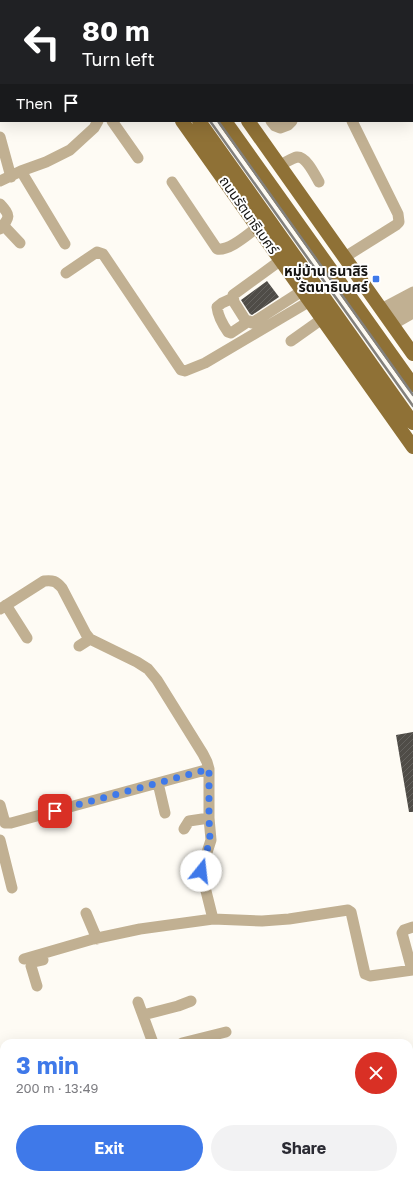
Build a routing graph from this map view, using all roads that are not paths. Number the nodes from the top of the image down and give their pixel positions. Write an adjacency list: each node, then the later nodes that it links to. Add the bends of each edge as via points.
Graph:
1 (97, 122): 13 (street, via 70,150)
2 (113, 122): 11 (street)
3 (183, 122): 19 (main road, ถนนรัตนาธิเบศร์)
4 (200, 122): 38 (main road, ถนนรัตนาธิเบศร์)
5 (226, 122): 37 (main road)
6 (249, 122): 12 (main road)
7 (272, 122): 8 (street, via 280,128)
8 (291, 122)
9 (352, 122): 24 (street, via 398,214 399,222)
10 (0, 137): 14 (street)
11 (138, 158)
12 (280, 166): 16 (street, via 301,157 306,160); 17 (main road)
13 (20, 171): 14 (street); 23 (street)
14 (5, 179)
15 (172, 182): 21 (street, via 217,249 229,247)
16 (319, 182)
17 (296, 188): 24 (main road); 37 (main road)
18 (0, 204): 20 (street, via 9,217)
19 (245, 210): 21 (main road, ถนนรัตนาธิเบศร์); 38 (main road)
20 (2, 227): 22 (street)
21 (258, 227): 25 (main road, ถนนรัตนาธิเบศร์)
22 (20, 243)
23 (64, 244)
24 (345, 257): 32 (main road)
25 (281, 260): 28 (main road, ถนนรัตนาธิเบศร์); 29 (street, via 233,295)
26 (66, 273): 28 (street, via 97,252 103,254 185,371 205,363)
27 (413, 292): 32 (street)
28 (306, 296): 33 (main road, ถนนรัตนาธิเบศร์); 34 (street, via 252,323)
29 (233, 298): 34 (street); 34 (street, via 217,307 228,332 231,333)
30 (413, 302): 32 (street)
31 (412, 315): 32 (street)
32 (387, 317): 36 (main road)
33 (322, 319): 35 (street); 40 (main road, ถนนรัตนาธิเบศร์)
34 (249, 322)
35 (291, 341)
36 (413, 354)
37 (413, 384)
38 (399, 404): 39 (main road, ถนนรัตนาธิเบศร์)
39 (413, 423)
40 (413, 447)
41 (3, 607): 42 (street); 43 (street, via 44,581 51,580 62,588)
42 (27, 638)
43 (90, 639): 44 (street); 45 (street, via 148,669 158,680 203,754)
44 (78, 646)
45 (209, 769): 46 (street); 49 (street)
46 (158, 783): 48 (street); 50 (street)
47 (0, 805): 50 (street)
48 (165, 813)
49 (209, 818): 51 (street, via 189,821); 55 (street, via 210,840 201,871)
50 (3, 824)
51 (184, 829)
52 (0, 840): 53 (street)
53 (12, 888)
54 (86, 913): 57 (street)
55 (213, 919): 57 (street, via 140,929); 59 (street, via 262,921 348,910 365,974 370,976)
56 (413, 927): 59 (street, via 402,933)
57 (95, 939): 58 (street); 60 (street, via 81,947 32,964 30,966)
58 (24, 959)
59 (413, 970)
60 (37, 986)
61 (191, 1001): 63 (street)
62 (138, 1002): 63 (street)
63 (143, 1015): 65 (street)
64 (226, 1032): 66 (street)
65 (152, 1039)
66 (198, 1039)

